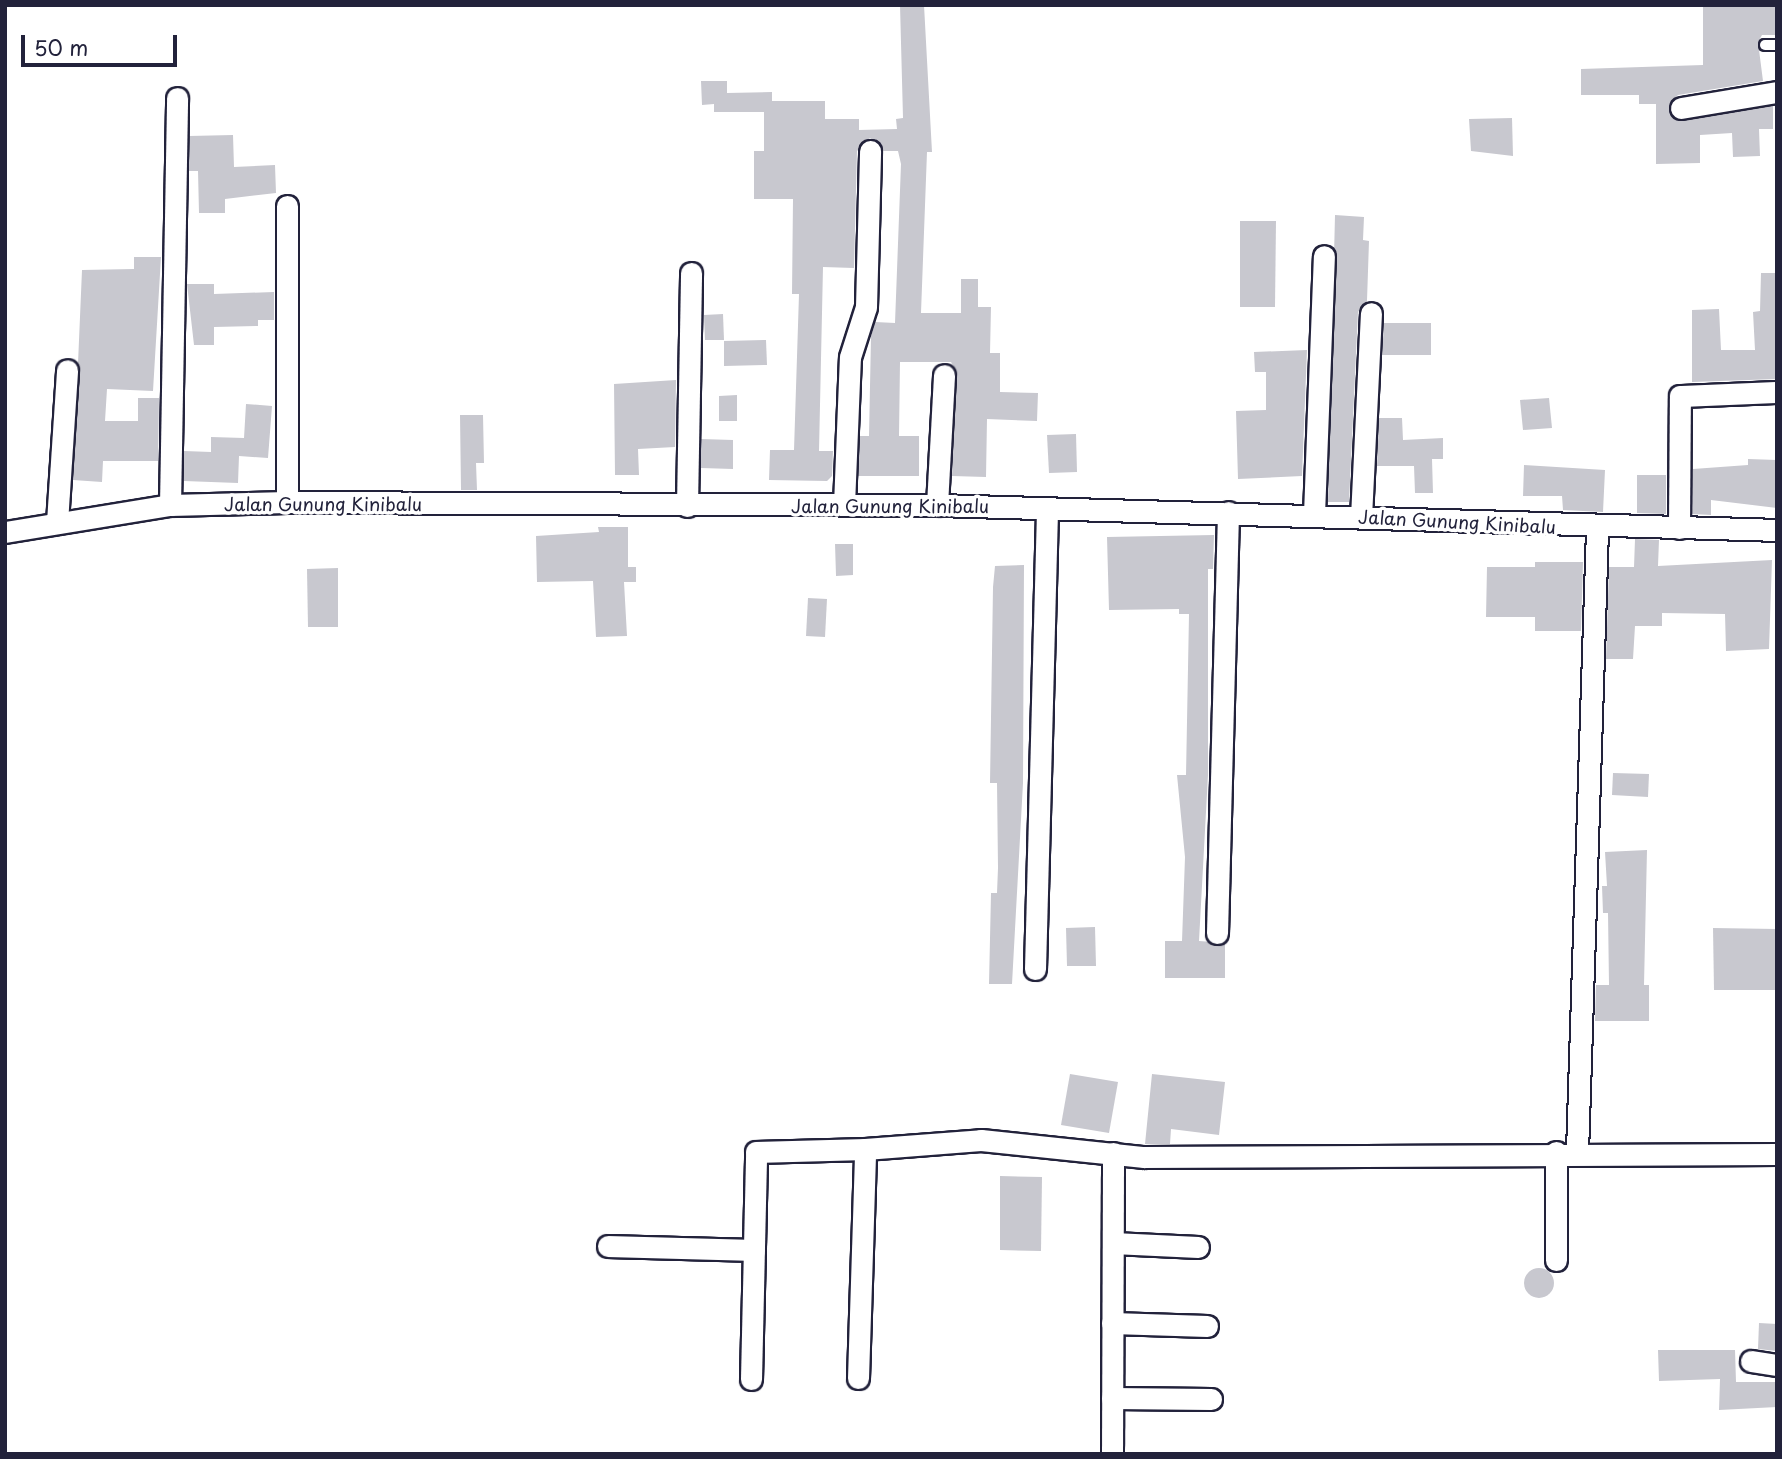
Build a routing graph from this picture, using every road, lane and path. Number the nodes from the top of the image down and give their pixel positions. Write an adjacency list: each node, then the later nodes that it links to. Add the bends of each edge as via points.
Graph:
1 (1777, 92): 3 (street)
2 (177, 98): 13 (street)
3 (1681, 108)
4 (870, 151): 14 (street, via 866,307 850,357)
5 (287, 206): 12 (street)
6 (1324, 256): 19 (street)
7 (691, 273): 16 (street)
8 (1371, 313): 20 (street)
9 (67, 370): 21 (street)
10 (944, 375): 15 (street)
11 (1777, 393): 22 (street, via 1680,396)
12 (287, 502): 13 (street, Jalan Gunung Kinibalu); 16 (street, Jalan Gunung Kinibalu)
13 (170, 505): 21 (street, Jalan Gunung Kinibalu)
14 (844, 505): 15 (street, Jalan Gunung Kinibalu); 16 (street, Jalan Gunung Kinibalu)
15 (937, 505): 17 (street, Jalan Gunung Kinibalu)
16 (687, 506)
17 (1047, 508): 18 (street, Jalan Gunung Kinibalu); 27 (street)
18 (1228, 512): 19 (street, Jalan Gunung Kinibalu); 26 (street)
19 (1314, 514): 20 (street, Jalan Gunung Kinibalu)
20 (1361, 517): 23 (street, Jalan Gunung Kinibalu)
21 (57, 522): 25 (street, Jalan Gunung Kinibalu)
22 (1679, 528): 23 (street, Jalan Gunung Kinibalu); 24 (street, Jalan Gunung Kinibalu)
23 (1597, 529): 29 (street)
24 (1777, 530)
25 (5, 532)
26 (1217, 933)
27 (1035, 969)
28 (865, 1149): 30 (street, via 981,1140); 35 (street, via 756,1152); 41 (street)
29 (1566, 1152): 30 (street, via 1221,1157); 31 (street, via 1711,1158); 36 (street)
30 (1114, 1153): 32 (street)
31 (1777, 1154)
32 (1113, 1242): 34 (street); 37 (street)
33 (608, 1246): 35 (street)
34 (1198, 1247)
35 (754, 1250): 42 (street)
36 (1556, 1260)
37 (1112, 1322): 38 (street); 43 (street)
38 (1207, 1326)
39 (1751, 1361): 40 (street)
40 (1777, 1366)
41 (858, 1378)
42 (751, 1379)
43 (1112, 1398): 44 (street); 45 (street)
44 (1211, 1399)
45 (1112, 1454)

